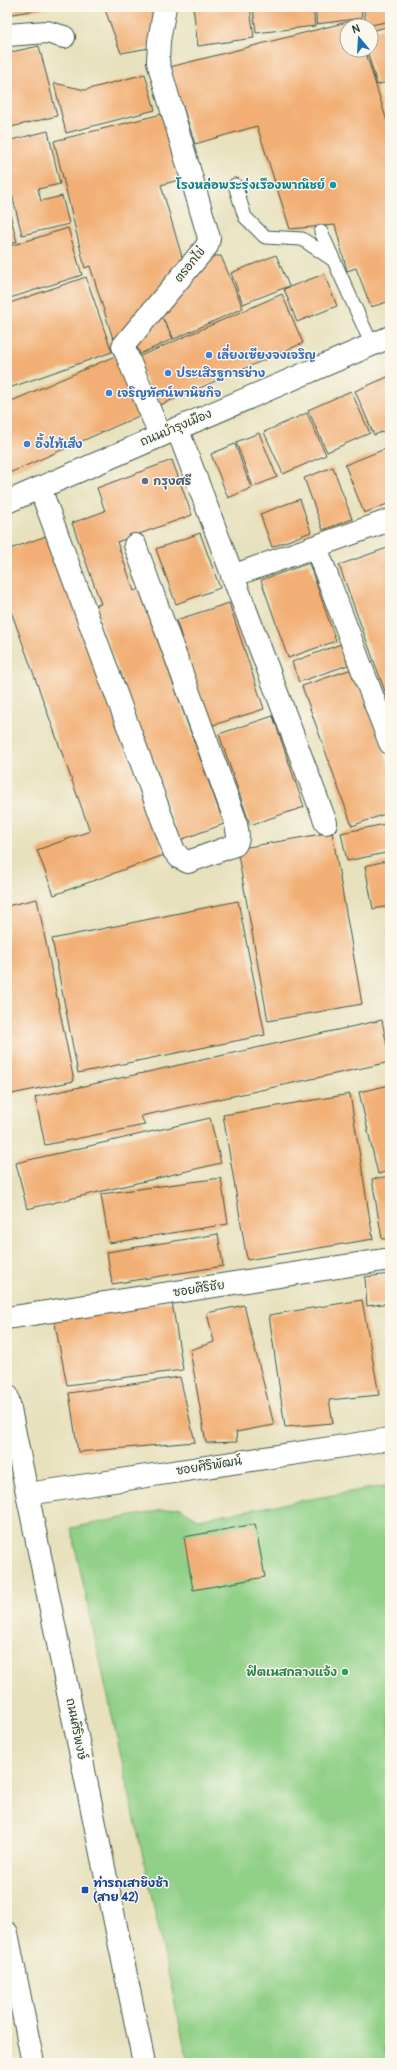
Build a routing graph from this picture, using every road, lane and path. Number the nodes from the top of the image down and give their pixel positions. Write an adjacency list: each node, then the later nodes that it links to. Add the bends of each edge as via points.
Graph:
1 (165, 7): 8 (street, ตรอกไข่, via 158,62 209,238 207,246 124,346)
2 (7, 35): 3 (street, via 47,32)
3 (64, 37)
4 (235, 185): 6 (lane, via 244,217 265,237 302,239)
5 (321, 232): 6 (lane)
6 (332, 259): 7 (lane)
7 (381, 341): 8 (street, ถนนบำรุงเมือง)
8 (169, 431): 9 (street, ถนนบำรุงเมือง); 14 (street)
9 (40, 488): 10 (street, ถนนบำรุงเมือง); 12 (street, via 174,851 188,862 235,845 238,836 235,819)
10 (7, 502)
11 (390, 520): 13 (street)
12 (135, 545)
13 (316, 547): 14 (street); 15 (street)
14 (232, 576): 16 (street)
15 (390, 743)
16 (326, 823)
17 (390, 1259): 18 (street, ซอยศิริชัย)
18 (7, 1318)
19 (7, 1395): 21 (street, ถนนศิริพงษ์)
20 (390, 1439): 21 (street, ซอยศิริพัฒน์)
21 (28, 1494): 24 (street, ถนนศิริพงษ์)
22 (7, 1933): 23 (street)
23 (33, 2063)
24 (144, 2063)

